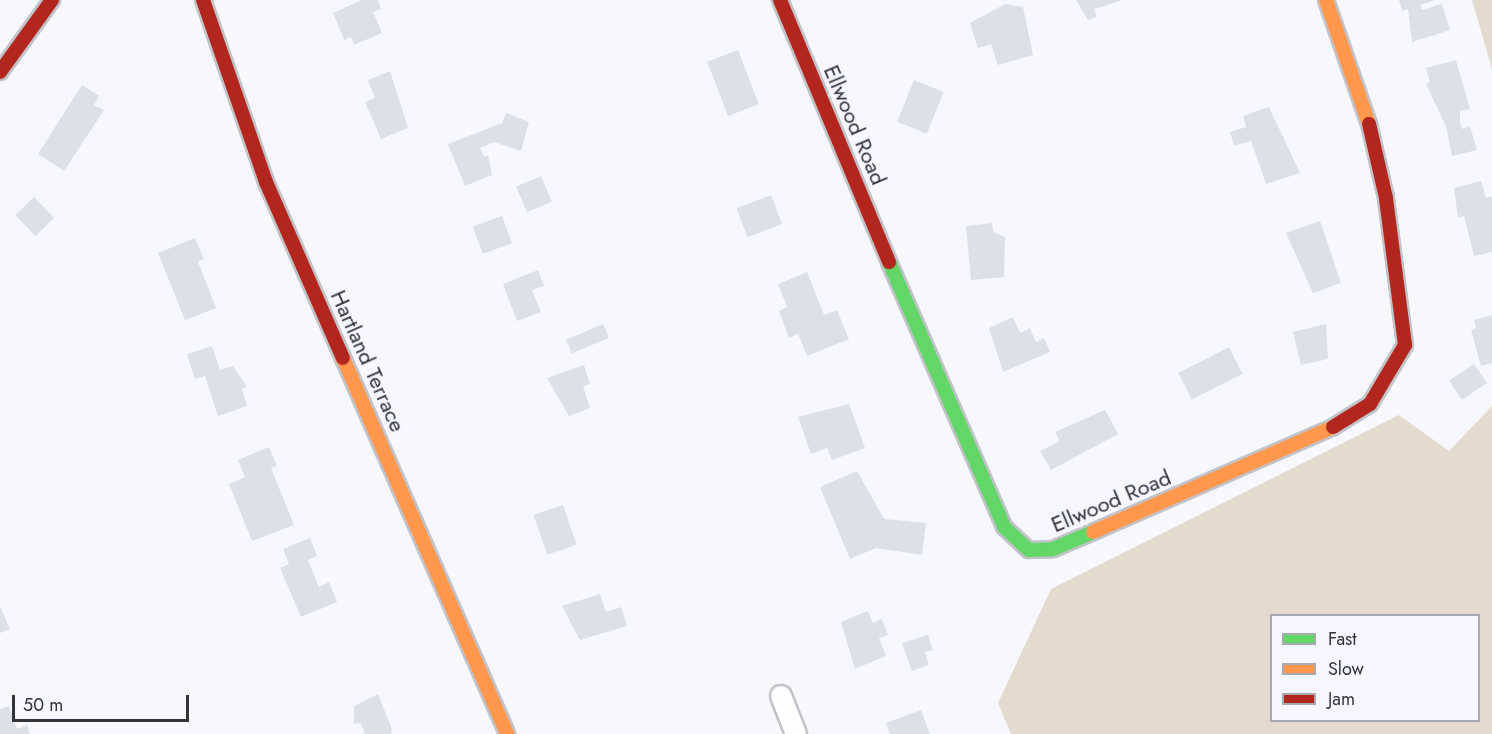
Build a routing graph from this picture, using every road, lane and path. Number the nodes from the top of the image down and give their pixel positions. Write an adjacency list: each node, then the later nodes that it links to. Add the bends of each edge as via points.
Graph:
1 (52, 0): 5 (street)
2 (203, 0): 7 (street, Hartland Terrace, via 266,182)
3 (780, 0): 4 (street, Ellwood Road, via 990,503 1004,527 1029,550 1053,549 1319,436 1370,404 1389,380 1405,345 1386,198 1365,105)
4 (1326, 0)
5 (0, 72)
6 (781, 696): 8 (street)
7 (507, 734)
8 (796, 734)

